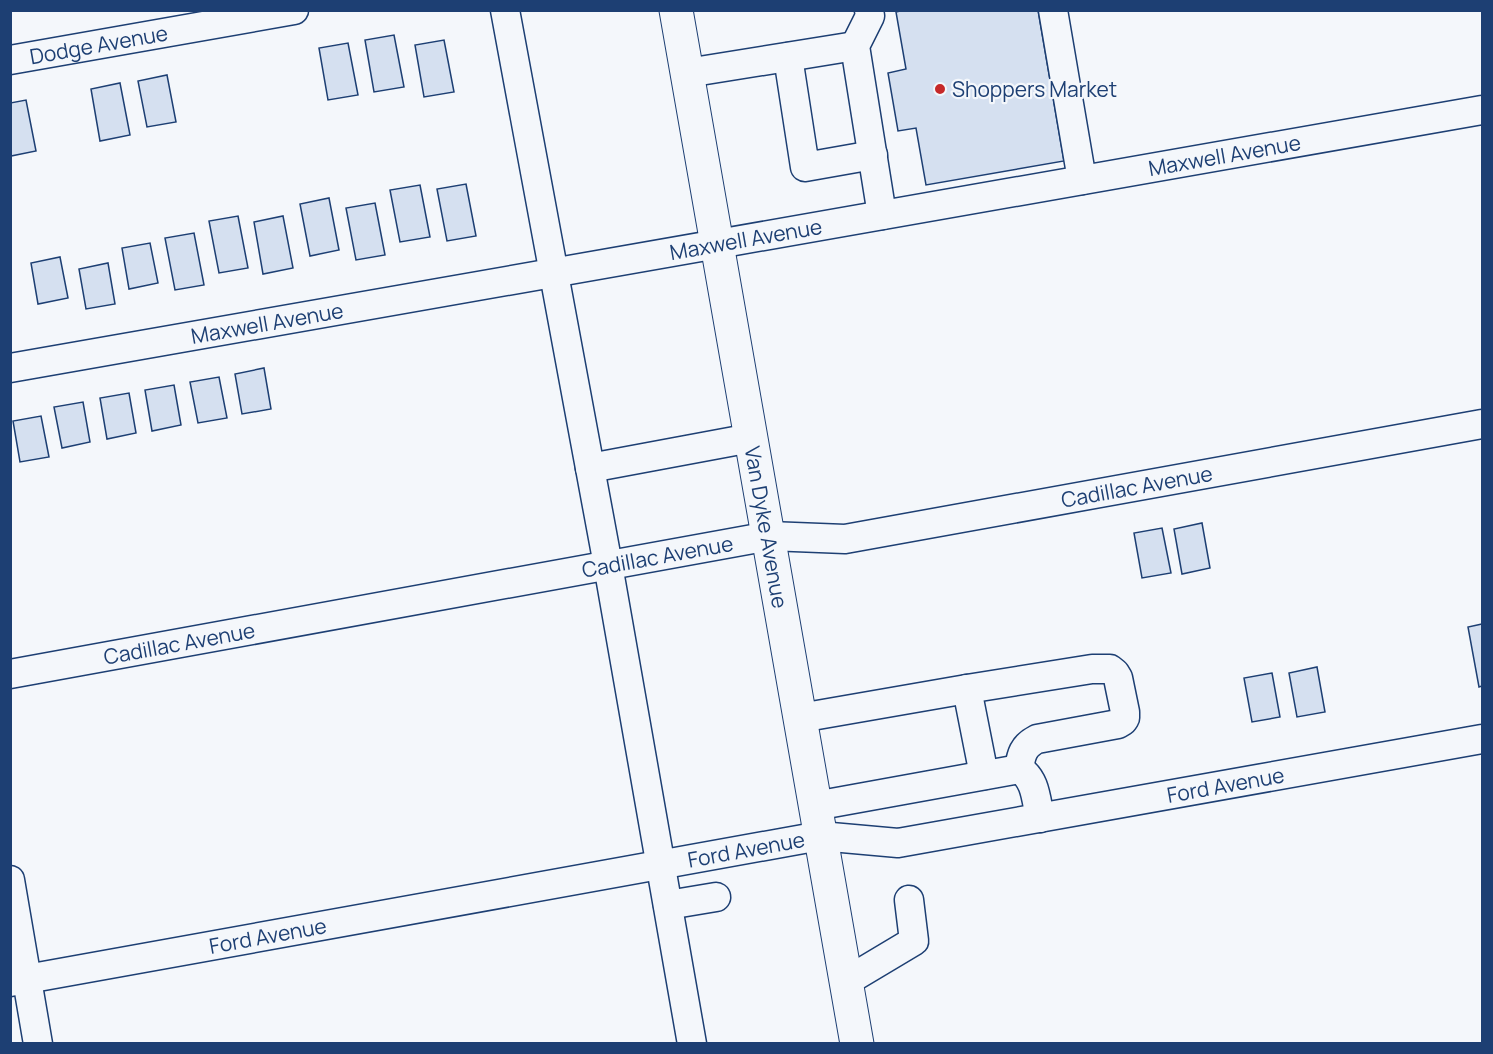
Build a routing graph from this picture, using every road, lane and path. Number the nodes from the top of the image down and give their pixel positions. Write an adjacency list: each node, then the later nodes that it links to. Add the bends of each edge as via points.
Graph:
1 (294, 10): 8 (street, Dodge Avenue)
2 (505, 10): 15 (street)
3 (676, 10): 9 (main road, Van Dyke Avenue)
4 (869, 10): 6 (street, via 870,16)
5 (1053, 10): 12 (street)
6 (855, 46): 7 (street); 11 (street)
7 (788, 57): 9 (street); 11 (street, via 805,167)
8 (10, 60)
9 (687, 73): 14 (main road, Van Dyke Avenue)
10 (1482, 110): 12 (street, Maxwell Avenue)
11 (873, 155): 13 (street)
12 (1082, 180): 13 (street, Maxwell Avenue)
13 (882, 215): 14 (street, Maxwell Avenue)
14 (717, 244): 15 (street, Maxwell Avenue); 18 (main road, Van Dyke Avenue)
15 (553, 273): 16 (street, Maxwell Avenue); 19 (street)
16 (10, 368)
17 (1482, 424): 20 (street, Cadillac Avenue, via 845,539)
18 (751, 438): 19 (street); 20 (main road, Van Dyke Avenue)
19 (590, 468): 21 (street)
20 (769, 536): 21 (street, Cadillac Avenue); 24 (main road, Van Dyke Avenue)
21 (608, 565): 22 (street, Cadillac Avenue); 30 (street)
22 (10, 674)
23 (967, 689): 24 (street); 26 (street, via 1092,669 1110,669 1115,673 1125,712 1123,722 1037,739 1025,747); 27 (street)
24 (800, 718): 29 (main road, Van Dyke Avenue)
25 (1482, 739): 28 (street, Ford Avenue)
26 (1018, 769): 27 (street); 28 (street, via 1032,781)
27 (984, 775): 29 (street)
28 (1040, 818): 29 (street, Ford Avenue, via 898,843)
29 (818, 821): 30 (street, Ford Avenue); 36 (main road, Van Dyke Avenue)
30 (660, 865): 34 (street); 35 (street, Ford Avenue)
31 (10, 880): 35 (street)
32 (716, 897): 34 (street)
33 (909, 900): 36 (street, via 914,941)
34 (668, 905): 38 (street)
35 (19, 980): 37 (street)
36 (847, 981): 39 (main road, Van Dyke Avenue)
37 (39, 1044)
38 (692, 1044)
39 (857, 1044)

